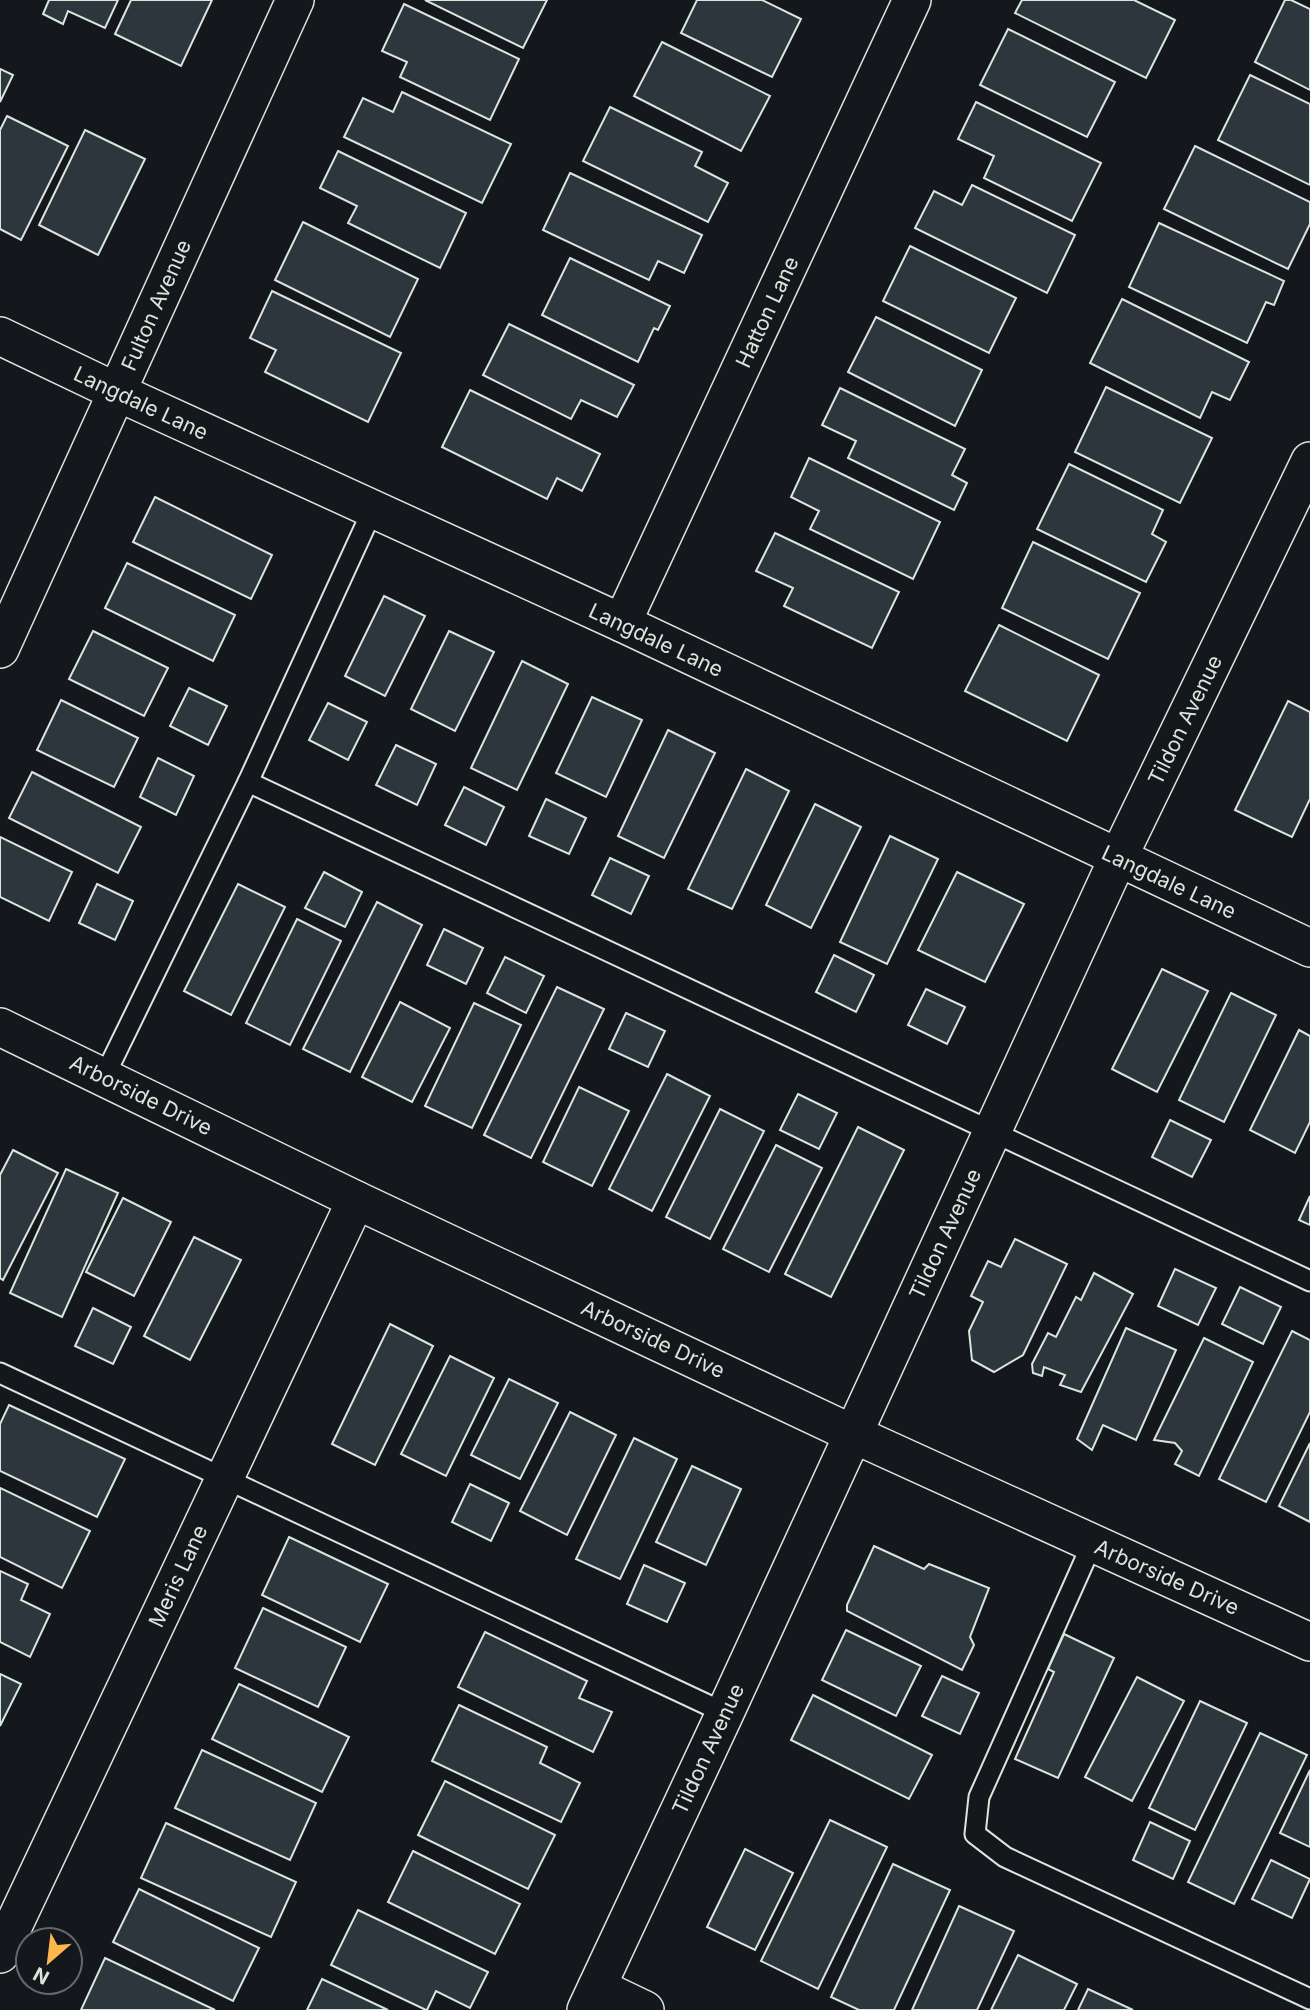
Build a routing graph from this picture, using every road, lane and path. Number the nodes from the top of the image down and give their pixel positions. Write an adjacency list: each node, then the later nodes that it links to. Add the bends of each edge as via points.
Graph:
1 (295, 0): 4 (street, Fulton Avenue)
2 (912, 0): 7 (street, Hatton Lane)
3 (0, 336): 4 (street, Langdale Lane)
4 (117, 392): 6 (street, Langdale Lane); 8 (street, Fulton Avenue)
5 (1310, 461): 10 (street, Tildon Avenue)
6 (373, 509): 7 (street, Langdale Lane); 9 (lane)
7 (622, 623): 10 (street, Langdale Lane)
8 (0, 649)
9 (248, 782): 13 (lane); 14 (lane)
10 (1118, 858): 11 (street, Langdale Lane); 14 (street, Tildon Avenue)
11 (1310, 948)
12 (0, 1027): 13 (street, Arborside Drive)
13 (104, 1077): 15 (street, Arborside Drive)
14 (992, 1132): 16 (lane); 18 (street, Tildon Avenue)
15 (356, 1199): 18 (street, Arborside Drive); 19 (street, Meris Lane)
16 (1310, 1281)
17 (0, 1373): 19 (lane)
18 (853, 1434): 20 (street, Arborside Drive); 22 (street, Tildon Avenue)
19 (224, 1479): 22 (lane); 23 (street, Meris Lane)
20 (1092, 1544): 21 (street, Arborside Drive); 25 (lane, via 979,1797 975,1833 1005,1857)
21 (1310, 1642)
22 (725, 1713): 24 (street, Tildon Avenue)
23 (0, 1954)
24 (592, 1999): 26 (street)
25 (1310, 1999)
26 (645, 2010)

